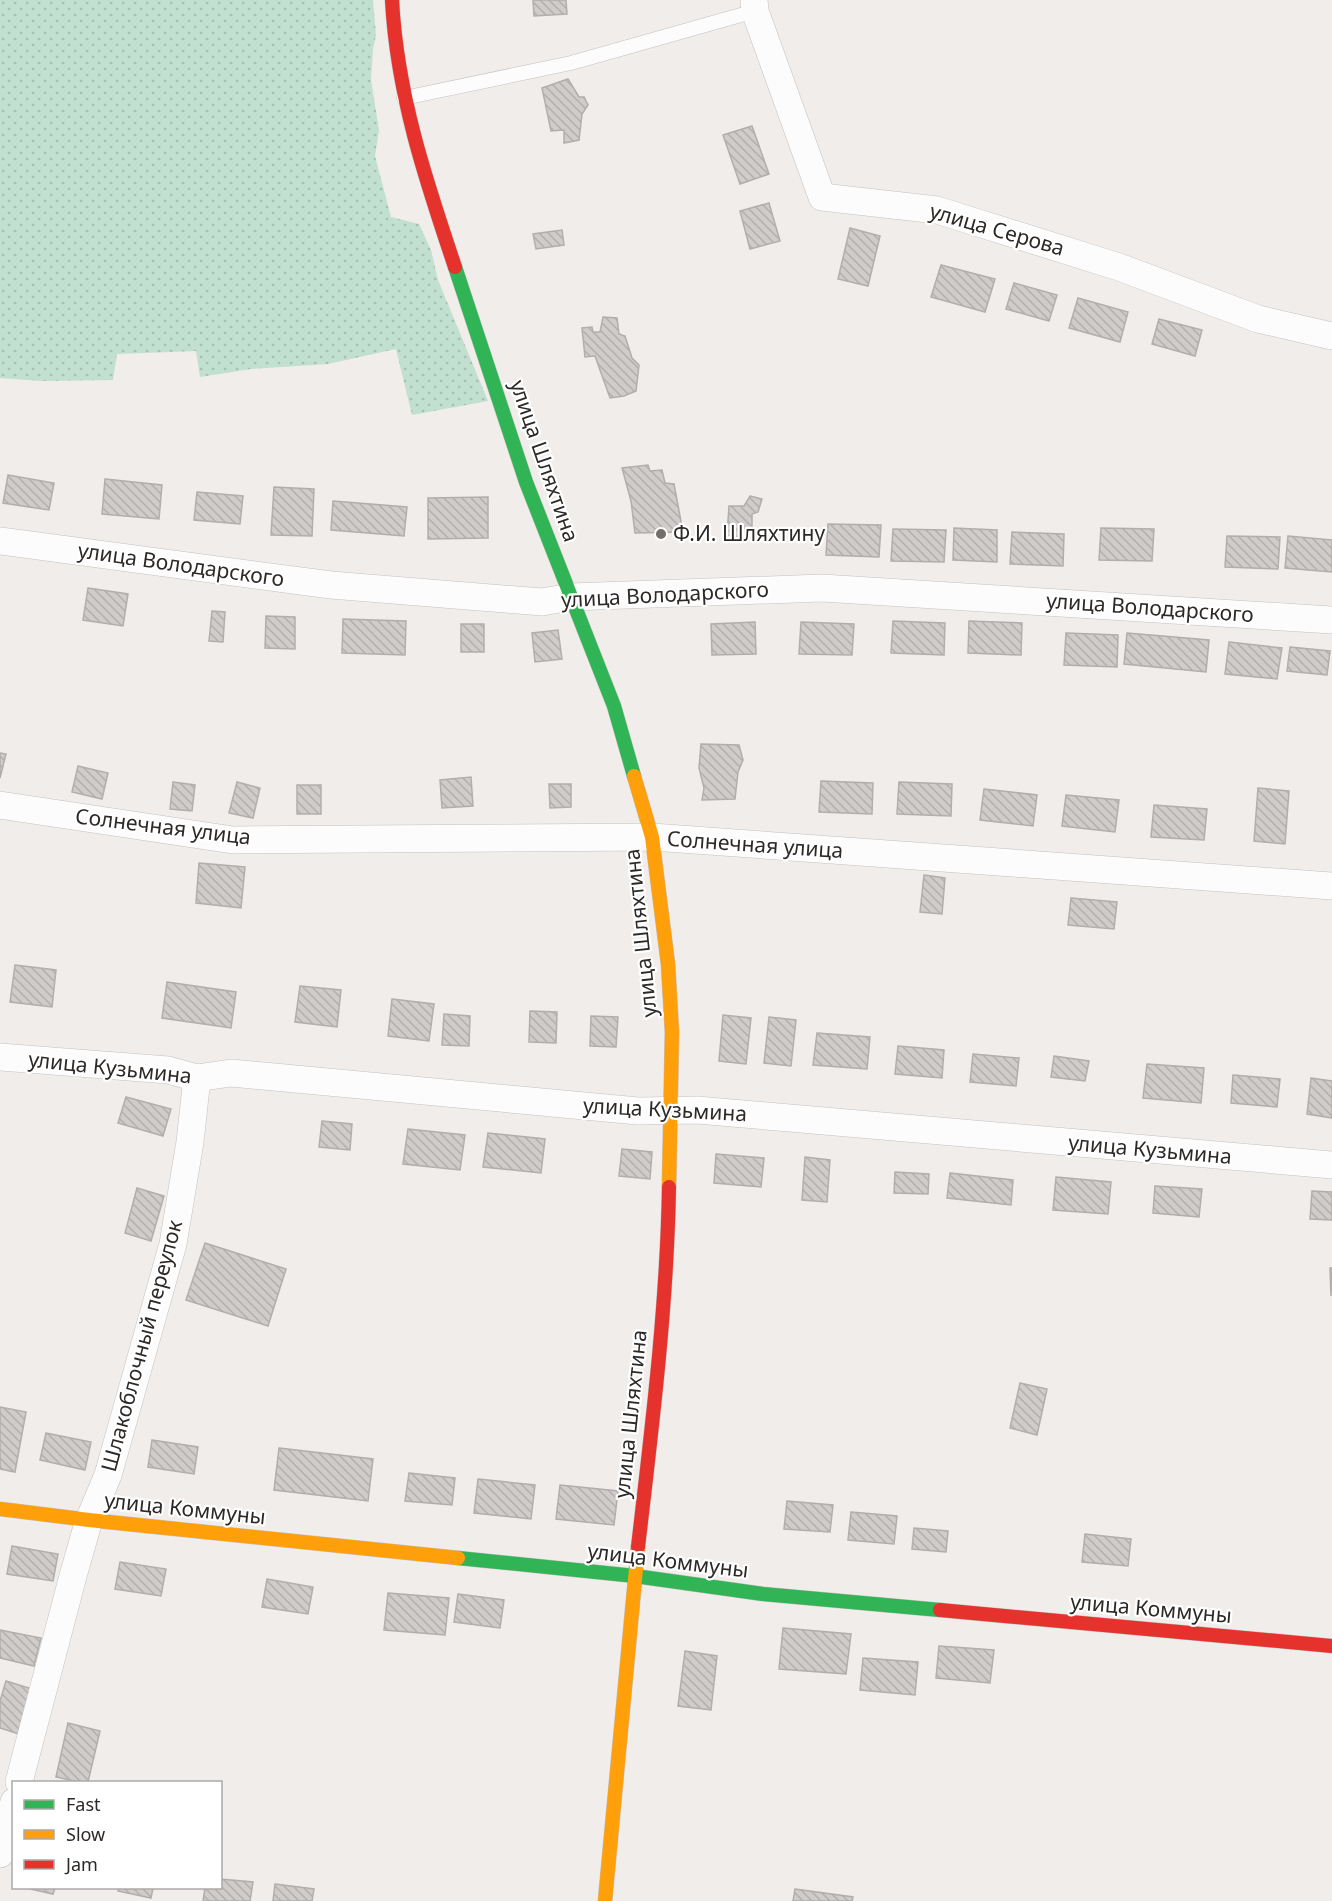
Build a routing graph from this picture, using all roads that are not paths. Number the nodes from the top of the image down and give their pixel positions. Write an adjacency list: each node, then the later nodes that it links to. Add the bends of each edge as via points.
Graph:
1 (392, 0): 3 (main road, улица Шляхтина)
2 (755, 6): 3 (lane, via 571,63); 4 (street, улица Серова, via 822,197 937,210 1119,267 1258,319)
3 (404, 98): 6 (main road, улица Шляхтина, via 526,482)
4 (1332, 336)
5 (0, 541): 6 (street, улица Володарского, via 331,585 542,602)
6 (571, 597): 7 (street, улица Володарского, via 822,588); 9 (main road, улица Шляхтина, via 614,706)
7 (1332, 620)
8 (0, 806): 9 (street, Солнечная улица, via 233,840)
9 (652, 837): 10 (street, Солнечная улица); 13 (main road, улица Шляхтина, via 668,964)
10 (1332, 886)
11 (0, 1057): 12 (street, улица Кузьмина, via 168,1070)
12 (197, 1078): 13 (street, улица Кузьмина, via 231,1074 638,1111); 16 (street, Шлакоблочный переулок, via 173,1244 108,1476)
13 (671, 1110): 14 (street, улица Кузьмина); 17 (main road, улица Шляхтина, via 668,1233)
14 (1332, 1165)
15 (0, 1509): 16 (main road, улица Коммуны)
16 (89, 1520): 17 (main road, улица Коммуны); 19 (street, Шлакоблочный переулок)
17 (635, 1576): 18 (main road, улица Коммуны, via 763,1594); 22 (main road, улица Шляхтина)
18 (1332, 1646)
19 (19, 1781)
20 (12, 1809): 21 (street)
21 (0, 1854)
22 (605, 1901)

